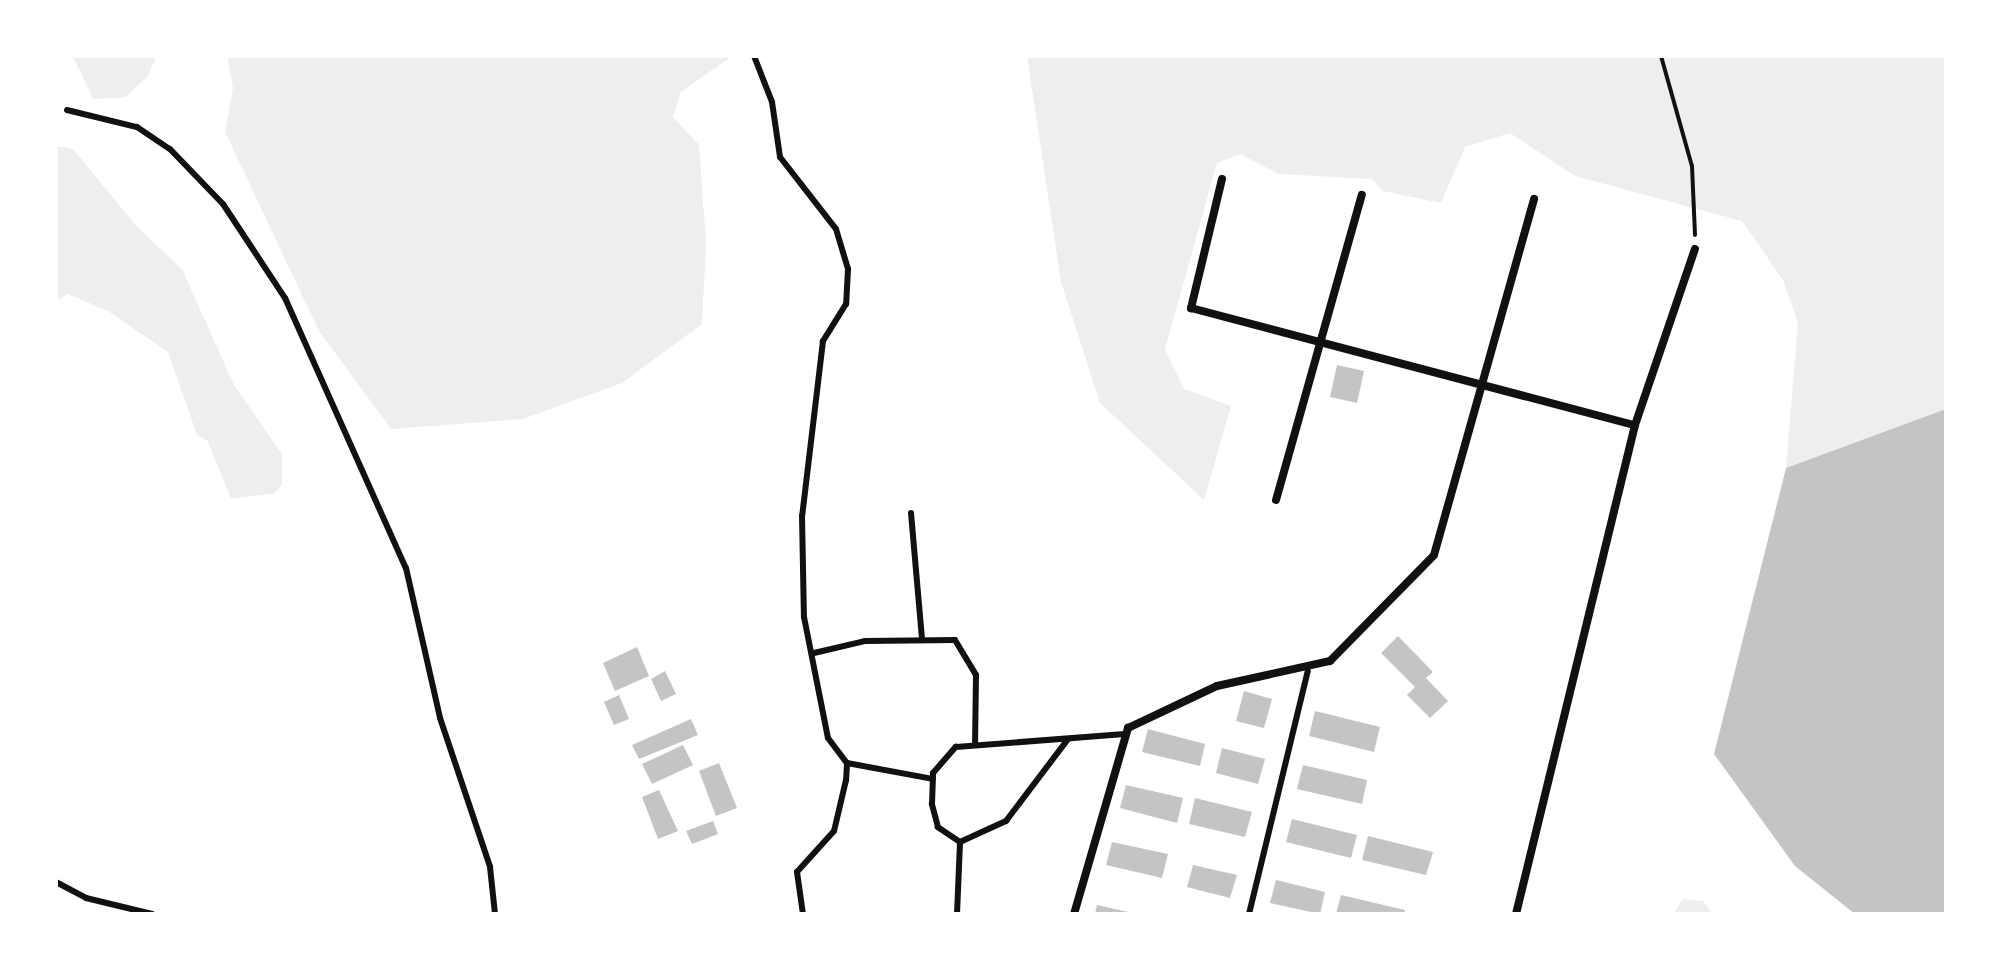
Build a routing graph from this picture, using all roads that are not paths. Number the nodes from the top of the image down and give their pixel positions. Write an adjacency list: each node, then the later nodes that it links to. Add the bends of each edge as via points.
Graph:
1 (754, 56): 13 (lane, via 772,102 780,157 836,229 848,269 846,304 823,341 806,457 803,595)
2 (67, 110): 23 (lane, via 137,127 170,149 223,204 285,298 406,568 440,718 490,867)
3 (1222, 179): 7 (street, via 1191,308)
4 (1362, 195): 7 (street)
5 (1534, 199): 8 (street)
6 (1695, 249): 9 (street)
7 (1323, 343): 8 (street); 10 (street)
8 (1479, 382): 9 (street); 14 (street, via 1434,555 1380,614)
9 (1635, 425): 28 (street)
10 (1276, 500)
11 (911, 513): 12 (lane)
12 (922, 638): 13 (lane); 17 (lane, via 964,648 978,690)
13 (814, 653): 18 (lane, via 828,738)
14 (1308, 671): 15 (street, via 1217,686 1141,719); 27 (lane)
15 (1125, 734): 16 (lane); 26 (street)
16 (1068, 739): 17 (lane, via 997,749); 20 (lane, via 1006,821)
17 (975, 743): 19 (lane, via 943,758)
18 (847, 763): 19 (lane); 24 (lane, via 834,831 797,872)
19 (933, 779): 20 (lane, via 933,817)
20 (960, 842): 25 (lane)
21 (56, 882): 22 (lane, via 86,898)
22 (152, 914)
23 (495, 914)
24 (803, 914)
25 (957, 914)
26 (1074, 914)
27 (1249, 914)
28 (1516, 914)

